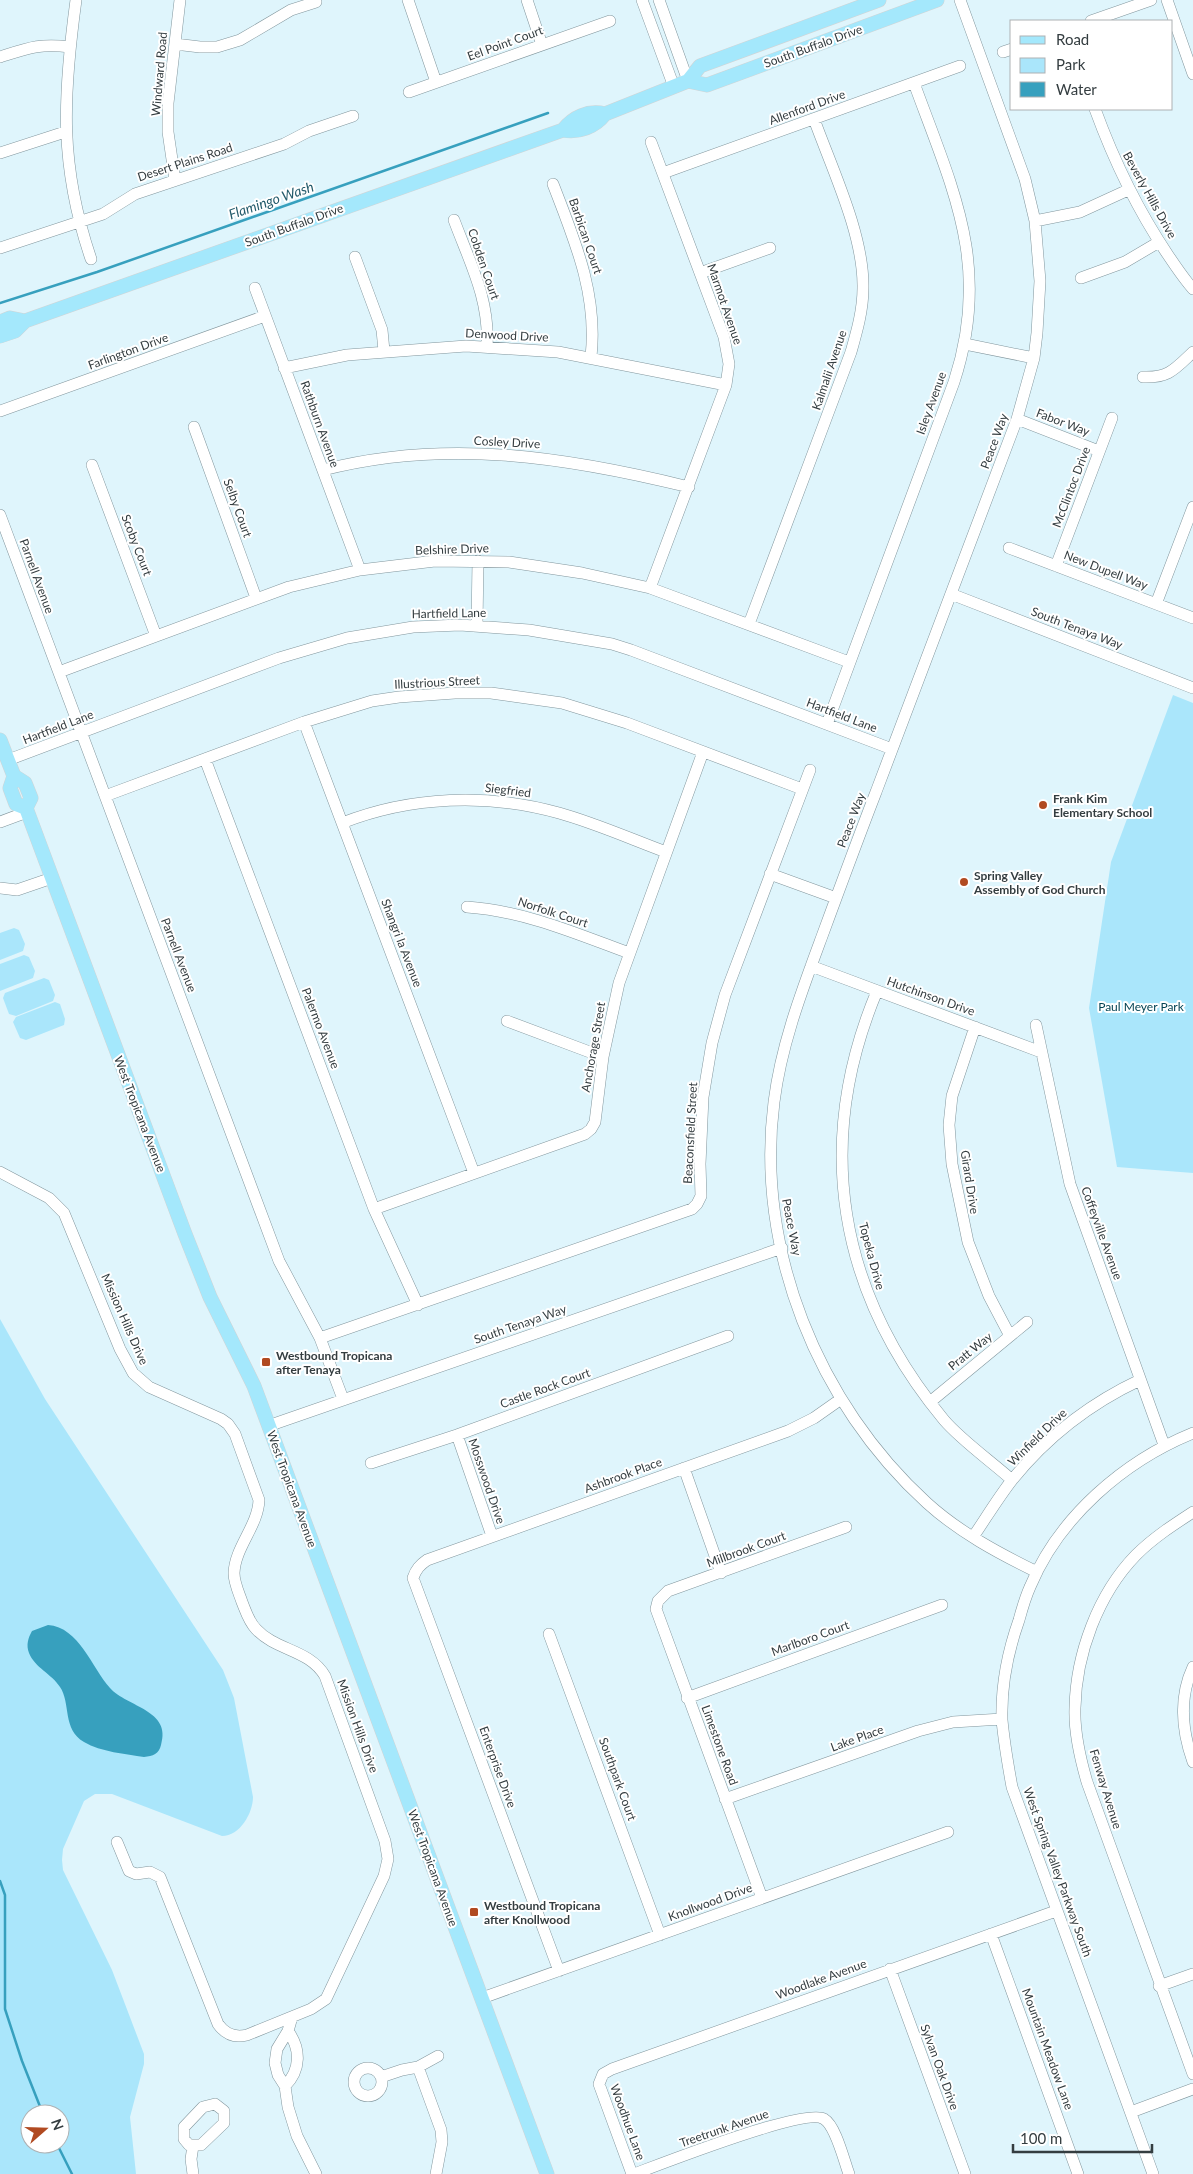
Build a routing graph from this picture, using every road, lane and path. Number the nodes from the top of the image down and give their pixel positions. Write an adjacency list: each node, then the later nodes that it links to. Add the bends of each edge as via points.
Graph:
1 (76, 0): 17 (street)
2 (180, 0): 15 (street, Windward Road)
3 (408, 0): 22 (street)
4 (527, 0): 16 (street)
5 (642, 0): 24 (street)
6 (659, 0): 21 (street)
7 (879, 0): 21 (main road, South Buffalo Drive, via 700,66)
8 (937, 0): 21 (main road, South Buffalo Drive, via 707,85)
9 (960, 0): 37 (street, Peace Way, via 1025,179)
10 (1151, 0): 13 (street)
11 (1167, 0): 20 (street)
12 (316, 2): 15 (street, via 291,10 240,40 200,48)
13 (1094, 20)
14 (610, 21): 16 (street, Eel Point Court)
15 (175, 44): 33 (street, Windward Road, via 168,132)
16 (542, 45): 22 (street, Eel Point Court)
17 (70, 47): 18 (street, via 35,45); 29 (street)
18 (0, 57)
19 (960, 66): 23 (street, Allenford Drive)
20 (1193, 74)
21 (688, 81): 24 (main road, South Buffalo Drive)
22 (436, 82): 25 (street, Eel Point Court)
23 (914, 83): 28 (street, Allenford Drive); 52 (street, Isley Avenue, via 964,226 970,286)
24 (674, 87): 49 (main road, South Buffalo Drive, via 605,114 593,111 570,120 562,130)
25 (409, 92)
26 (1095, 110): 35 (street, Beverly Hills Drive)
27 (353, 116): 33 (street, Desert Plains Road, via 309,131 284,144)
28 (814, 119): 32 (street, Allenford Drive); 80 (street, Kalmalii Avenue, via 858,242 863,276 861,310 851,352)
29 (65, 132): 31 (street); 38 (street)
30 (651, 142): 32 (street, Marmot Avenue)
31 (0, 154)
32 (663, 173): 44 (street, Marmot Avenue)
33 (175, 180): 38 (street, Desert Plains Road, via 135,194 103,214)
34 (553, 184): 56 (street, Barbican Court, via 587,279 592,318)
35 (1128, 190): 37 (street, via 1080,212); 39 (street, Beverly Hills Drive)
36 (454, 220): 53 (street, Cobden Court, via 484,300)
37 (1035, 221): 57 (street, Peace Way, via 1040,280)
38 (79, 223): 40 (street, Desert Plains Road); 43 (street)
39 (1159, 242): 45 (street, via 1125,262); 47 (street, Beverly Hills Drive)
40 (0, 248)
41 (770, 248): 44 (street)
42 (355, 258): 54 (street, via 382,330)
43 (91, 259)
44 (700, 273): 60 (street, Marmot Avenue, via 727,346)
45 (1081, 278)
46 (255, 288): 48 (street, Rathburn Avenue)
47 (1193, 289)
48 (265, 316): 58 (street, Rathburn Avenue); 61 (street, Farlington Drive)
49 (25, 321): 50 (main road, South Buffalo Drive, via 10,318); 51 (main road, South Buffalo Drive, via 15,331)
50 (0, 322)
51 (0, 336)
52 (965, 344): 57 (street); 83 (street, Isley Avenue, via 954,382)
53 (488, 347): 54 (street, Denwood Drive); 56 (street, Denwood Drive)
54 (384, 351): 58 (street, Denwood Drive)
55 (1193, 352): 59 (street, via 1172,372 1158,378)
56 (591, 357): 60 (street, Denwood Drive)
57 (1034, 358): 63 (street, Peace Way)
58 (284, 368): 67 (street, Rathburn Avenue)
59 (1143, 377)
60 (726, 385): 68 (street, Marmot Avenue)
61 (0, 411)
62 (1112, 418): 65 (street, McClintoc Drive)
63 (1016, 419): 65 (street, Fabor Way); 76 (street, Peace Way)
64 (194, 427): 77 (street, Selby Court)
65 (1099, 451): 73 (street, McClintoc Drive)
66 (92, 464): 82 (street, Scoby Court)
67 (323, 470): 68 (street, Cosley Drive, via 358,461 426,454 514,455 624,471); 74 (street, Rathburn Avenue)
68 (689, 487): 75 (street, Marmot Avenue)
69 (1193, 507): 78 (street)
70 (0, 515): 84 (street, Parnell Avenue)
71 (1009, 548): 73 (street, New Dupell Way)
72 (478, 561): 74 (street, Belshire Drive, via 435,561); 75 (street, Belshire Drive, via 509,562 582,573); 81 (street)
73 (1056, 566): 78 (street, New Dupell Way)
74 (360, 570): 77 (street, Belshire Drive)
75 (650, 588): 80 (street, Belshire Drive)
76 (951, 594): 85 (street, South Tenaya Way); 90 (street, Peace Way)
77 (256, 598): 82 (street, Belshire Drive)
78 (1156, 604): 79 (street, New Dupell Way)
79 (1193, 618)
80 (749, 624): 83 (street, Belshire Drive)
81 (476, 626): 87 (street, Hartfield Lane, via 529,630 612,644); 88 (street, Hartfield Lane, via 380,631 318,646)
82 (156, 636): 84 (street, Belshire Drive)
83 (849, 662): 87 (street, Isley Avenue)
84 (59, 672): 88 (street, Parnell Avenue)
85 (1193, 688)
86 (304, 722): 91 (street, Illustrious Street, via 372,701 491,693 562,703); 92 (street, Illustrious Street); 99 (street, Shangri la Avenue)
87 (826, 724): 90 (street, Hartfield Lane)
88 (81, 733): 93 (street, Hartfield Lane); 96 (street, Parnell Avenue)
89 (0, 740): 93 (main road, West Tropicana Avenue)
90 (892, 748): 104 (street, Peace Way)
91 (703, 752): 95 (street, Illustrious Street); 100 (street, Anchorage Street)
92 (205, 759): 96 (street, Illustrious Street); 116 (street, Palermo Avenue)
93 (8, 760): 97 (main road, West Tropicana Avenue, via 14,776 10,788 16,804)
94 (810, 770): 95 (street, Beaconsfield Street)
95 (802, 789): 101 (street, Beaconsfield Street)
96 (105, 796): 122 (street, Parnell Avenue, via 279,1261)
97 (26, 810): 98 (street); 102 (main road, West Tropicana Avenue)
98 (0, 822)
99 (342, 823): 100 (street, Siegfried, via 403,804 465,799 535,807); 115 (street, Shangri la Avenue)
100 (666, 852): 106 (street, Anchorage Street)
101 (770, 874): 104 (street); 118 (street, Beaconsfield Street, via 725,995 712,1043 703,1097 701,1196 697,1204 692,1209)
102 (52, 878): 103 (street, via 17,890); 127 (main road, West Tropicana Avenue, via 185,1234 210,1297 254,1386)
103 (0, 888)
104 (836, 898): 107 (street, Peace Way)
105 (467, 907): 106 (street, Norfolk Court, via 534,918)
106 (629, 953): 113 (street, Anchorage Street)
107 (811, 966): 108 (street, Hutchinson Drive); 117 (street, Peace Way, via 788,1034 774,1101 772,1195)
108 (877, 991): 111 (street, Hutchinson Drive); 126 (street, Topeka Drive, via 850,1069 843,1116 845,1203 862,1280 880,1326 904,1368)
109 (507, 1021): 113 (street)
110 (1036, 1025): 112 (street, Coffeyville Avenue)
111 (975, 1027): 112 (street, Hutchinson Drive); 121 (street, Girard Drive, via 952,1096 949,1125 952,1164 968,1242 989,1296)
112 (1041, 1052): 123 (street, Coffeyville Avenue, via 1070,1184)
113 (603, 1057): 115 (street, Anchorage Street, via 595,1122 591,1129 585,1134)
114 (0, 1172): 160 (street, Mission Hills Drive, via 49,1198 64,1213 120,1349 137,1378 149,1387 221,1419 232,1429 259,1500 235,1565 238,1590 249,1618 261,1634 308,1658 325,1676 385,1841 388,1859 384,1876 329,1994 316,2007)
115 (474, 1173): 116 (street, Anchorage Street)
116 (374, 1209): 118 (street, Palermo Avenue)
117 (782, 1248): 124 (street, South Tenaya Way); 125 (street, Peace Way, via 806,1330)
118 (418, 1305): 122 (street, Beaconsfield Street)
119 (1027, 1322): 121 (street, Pratt Way)
120 (728, 1336): 129 (street, Castle Rock Court)
121 (1010, 1336): 126 (street, Pratt Way)
122 (320, 1338): 124 (street, Parnell Avenue)
123 (1140, 1380): 130 (street, Coffeyville Avenue); 133 (street, Winfield Drive, via 1116,1391 1078,1416)
124 (343, 1400): 127 (street, South Tenaya Way)
125 (841, 1400): 132 (street, Ashbrook Place, via 788,1431); 137 (street, Peace Way, via 881,1455 928,1503)
126 (930, 1402): 133 (street, Topeka Drive, via 946,1422)
127 (268, 1426): 159 (main road, West Tropicana Avenue)
128 (1193, 1432): 130 (street, West Spring Valley Parkway South)
129 (457, 1434): 131 (street, Castle Rock Court); 136 (street, Mosswood Drive)
130 (1164, 1445): 139 (street, West Spring Valley Parkway South, via 1112,1480 1072,1520)
131 (371, 1463)
132 (684, 1468): 136 (street, Ashbrook Place); 140 (street)
133 (1012, 1480): 137 (street, Winfield Drive)
134 (1193, 1512): 158 (street, Fenway Avenue, via 1147,1544 1106,1594 1085,1644 1076,1689 1075,1710 1082,1764)
135 (846, 1526): 140 (street, Millbrook Court)
136 (492, 1536): 138 (street, Ashbrook Place, via 427,1560)
137 (973, 1537): 139 (street, Peace Way)
138 (415, 1572): 156 (street, Enterprise Drive, via 413,1578)
139 (1037, 1572): 146 (street, West Spring Valley Parkway South, via 1013,1637 1004,1680)
140 (721, 1573): 141 (street, Millbrook Court, via 668,1591)
141 (658, 1601): 145 (street, Limestone Road, via 656,1609)
142 (942, 1605): 145 (street, Marlboro Court)
143 (549, 1634): 154 (street, Southpark Court)
144 (1193, 1667): 147 (street, via 1184,1696 1183,1718)
145 (687, 1698): 148 (street, Limestone Road)
146 (1002, 1719): 148 (street, Lake Place, via 953,1722 918,1731); 152 (street, West Spring Valley Parkway South, via 1012,1787)
147 (1193, 1762)
148 (725, 1799): 151 (street, Limestone Road)
149 (948, 1832): 151 (street, Knollwood Drive)
150 (117, 1842): 160 (street, Mission Hills Drive, via 130,1872 150,1872 162,1881 218,2024 224,2031 232,2036 242,2036)
151 (762, 1898): 154 (street, Knollwood Drive)
152 (1056, 1911): 153 (street, Woodlake Avenue); 169 (street, West Spring Valley Parkway South)
153 (991, 1934): 155 (street, Woodlake Avenue); 178 (street, Mountain Meadow Lane)
154 (660, 1935): 156 (street, Knollwood Drive)
155 (890, 1969): 166 (street, Woodlake Avenue, via 612,2068); 177 (street, Sylvan Oak Drive)
156 (559, 1971): 159 (street, Knollwood Drive)
157 (1193, 1974): 158 (street)
158 (1159, 1986): 164 (street, Fenway Avenue)
159 (482, 1998): 174 (main road, West Tropicana Avenue)
160 (292, 2017): 161 (street)
161 (288, 2031): 167 (street, via 297,2049 298,2062); 167 (street, via 275,2056 276,2069)
162 (438, 2056): 163 (street)
163 (418, 2067): 165 (street); 173 (street, via 440,2130 442,2142)
164 (1193, 2074)
165 (381, 2077)
166 (600, 2080): 175 (street, Woodhue Lane)
167 (286, 2086): 172 (street, via 288,2107 297,2136)
168 (1193, 2089): 169 (street)
169 (1131, 2112): 179 (street, West Spring Valley Parkway South)
170 (193, 2146): 171 (street)
171 (193, 2174)
172 (316, 2174)
173 (436, 2174)
174 (547, 2174)
175 (633, 2174): 176 (street, Treetrunk Avenue, via 813,2116 824,2118 832,2128)
176 (849, 2174)
177 (965, 2174)
178 (1078, 2174)
179 (1153, 2174)

